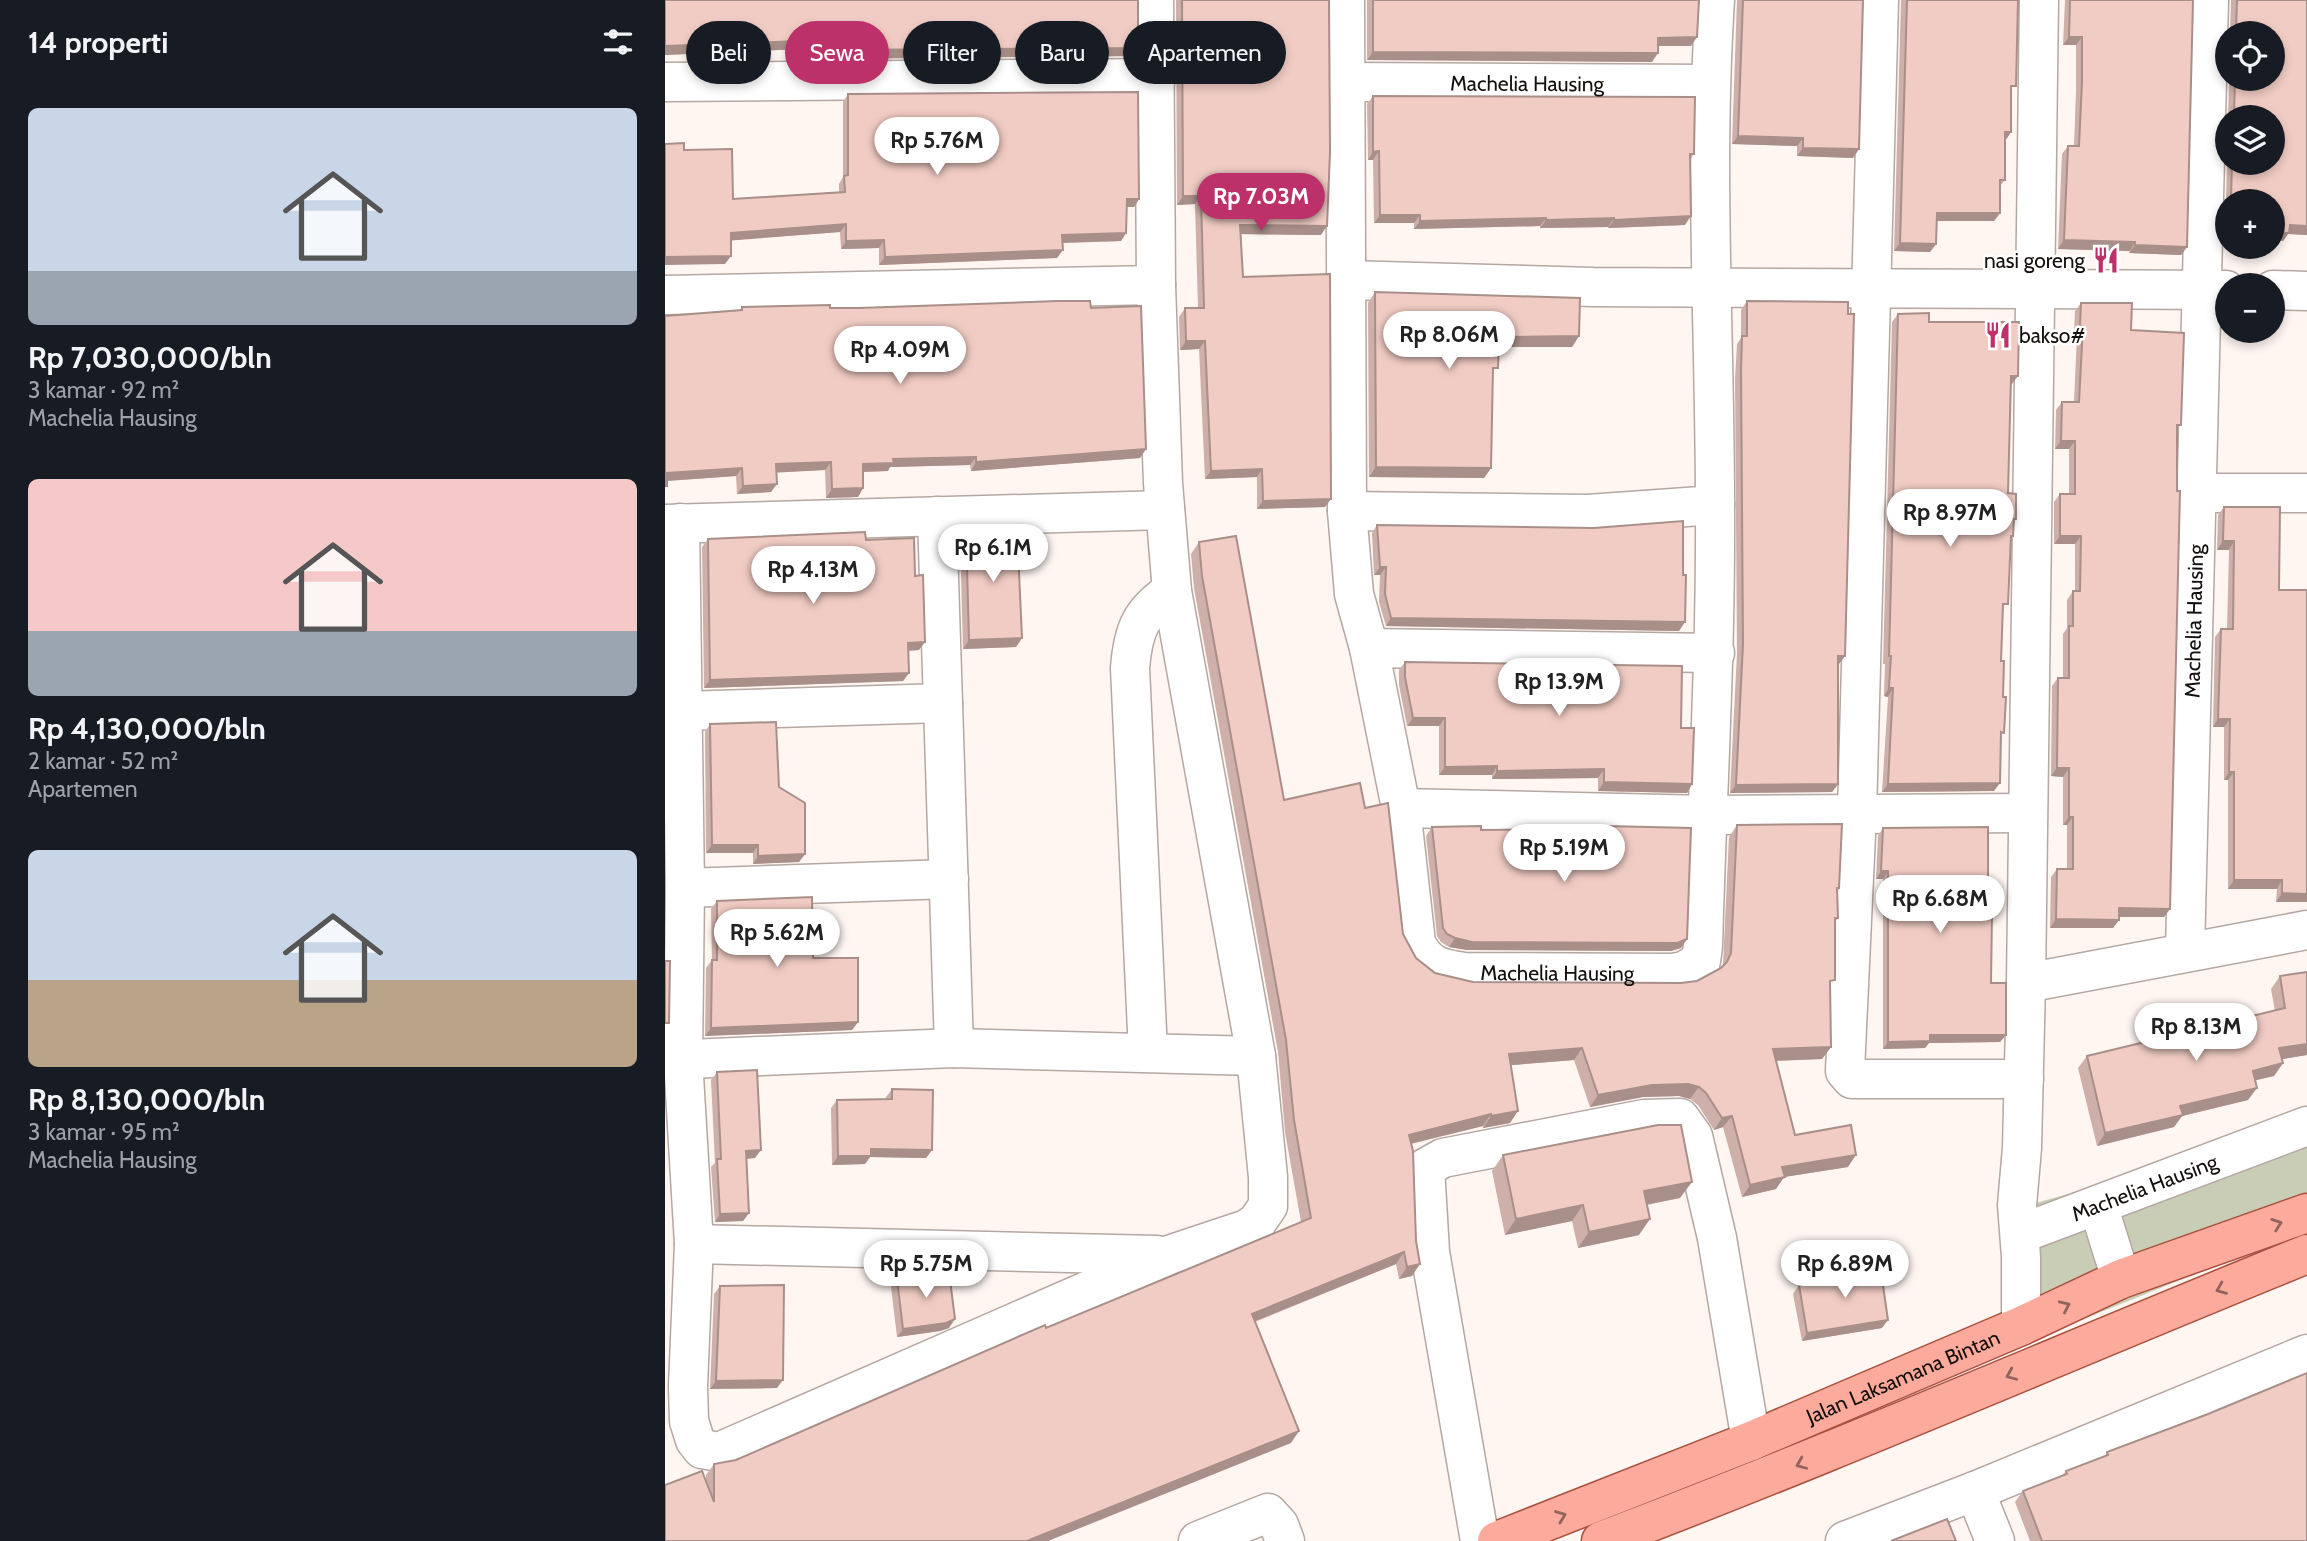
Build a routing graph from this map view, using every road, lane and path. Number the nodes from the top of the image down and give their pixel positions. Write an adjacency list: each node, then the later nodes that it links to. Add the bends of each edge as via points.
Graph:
1 (1154, 0): 7 (street)
2 (1345, 0): 10 (street, Machelia Hausing)
3 (1715, 0): 12 (street, Machelia Hausing)
4 (1879, 0): 16 (street)
5 (2039, 0): 17 (street)
6 (2209, 0): 18 (street, Machelia Hausing)
7 (1155, 21)
8 (1123, 79): 9 (street)
9 (665, 82)
10 (1347, 82): 12 (street, Machelia Hausing); 13 (street, Machelia Hausing)
11 (1156, 84): 14 (street)
12 (1709, 84): 15 (street, Machelia Hausing)
13 (1346, 280): 15 (street); 26 (street, Machelia Hausing)
14 (1156, 285): 21 (street); 25 (street)
15 (1711, 288): 16 (street); 24 (street, Machelia Hausing)
16 (1870, 288): 17 (street); 35 (street)
17 (2034, 289): 18 (street); 36 (street)
18 (2214, 290): 22 (street, Machelia Hausing)
19 (2285, 290): 20 (street)
20 (2307, 291)
21 (665, 295)
22 (2198, 493): 23 (street); 41 (street, Machelia Hausing)
23 (2307, 493)
24 (1715, 505): 26 (street, via 1588,514); 31 (street, Machelia Hausing)
25 (1165, 510): 27 (street); 29 (street)
26 (1347, 511): 30 (street, Machelia Hausing, via 1355,594)
27 (937, 516): 28 (street); 32 (street)
28 (673, 523): 33 (street)
29 (1172, 591): 44 (street, via 1154,603 1140,622 1130,668); 45 (street)
30 (1369, 648): 31 (street); 34 (street, Machelia Hausing)
31 (1715, 653): 37 (street, Machelia Hausing)
32 (943, 703): 33 (street); 38 (street)
33 (682, 710): 39 (street)
34 (1401, 808): 37 (street); 37 (street, Machelia Hausing, via 1416,943 1422,957 1438,968 1465,972 1673,974 1701,961)
35 (1857, 813): 36 (street); 37 (street); 47 (street, via 1848,1076)
36 (2027, 813): 42 (street)
37 (1707, 815)
38 (949, 879): 39 (street); 43 (street)
39 (685, 888): 46 (street)
40 (2307, 930): 41 (street)
41 (2185, 951): 42 (street)
42 (2026, 983): 47 (street)
43 (954, 1048): 44 (street); 46 (street)
44 (1148, 1052): 45 (street)
45 (1256, 1056): 54 (street, via 1268,1206 1247,1229)
46 (674, 1059): 52 (street)
47 (2024, 1079): 51 (street)
48 (2307, 1126): 49 (street, Machelia Hausing)
49 (2098, 1205): 51 (street, Machelia Hausing); 55 (street)
50 (2307, 1213): 55 (main road, Jalan Laksamana Bintan, one-way to 50)
51 (2019, 1234): 56 (street)
52 (694, 1244): 54 (street); 54 (street, via 689,1421 702,1449 719,1452)
53 (2307, 1254): 64 (main road, Jalan Laksamana Bintan, one-way to 64, via 1753,1484)
54 (1169, 1255)
55 (2121, 1279): 56 (main road, Jalan Laksamana Bintan, one-way to 55)
56 (2021, 1326): 58 (main road, Jalan Laksamana Bintan)
57 (2307, 1354): 59 (street)
58 (1751, 1441): 62 (street, via 1717,1238 1693,1136 1680,1118 1644,1119 1443,1158 1425,1168 1430,1252); 63 (main road, Jalan Laksamana Bintan, one-way to 58)
59 (1975, 1491): 65 (street); 66 (street)
60 (1198, 1541): 61 (street, via 1268,1513)
61 (1285, 1541)
62 (1480, 1541)
63 (1497, 1541)
64 (1601, 1541)
65 (1845, 1541)
66 (1995, 1541)

